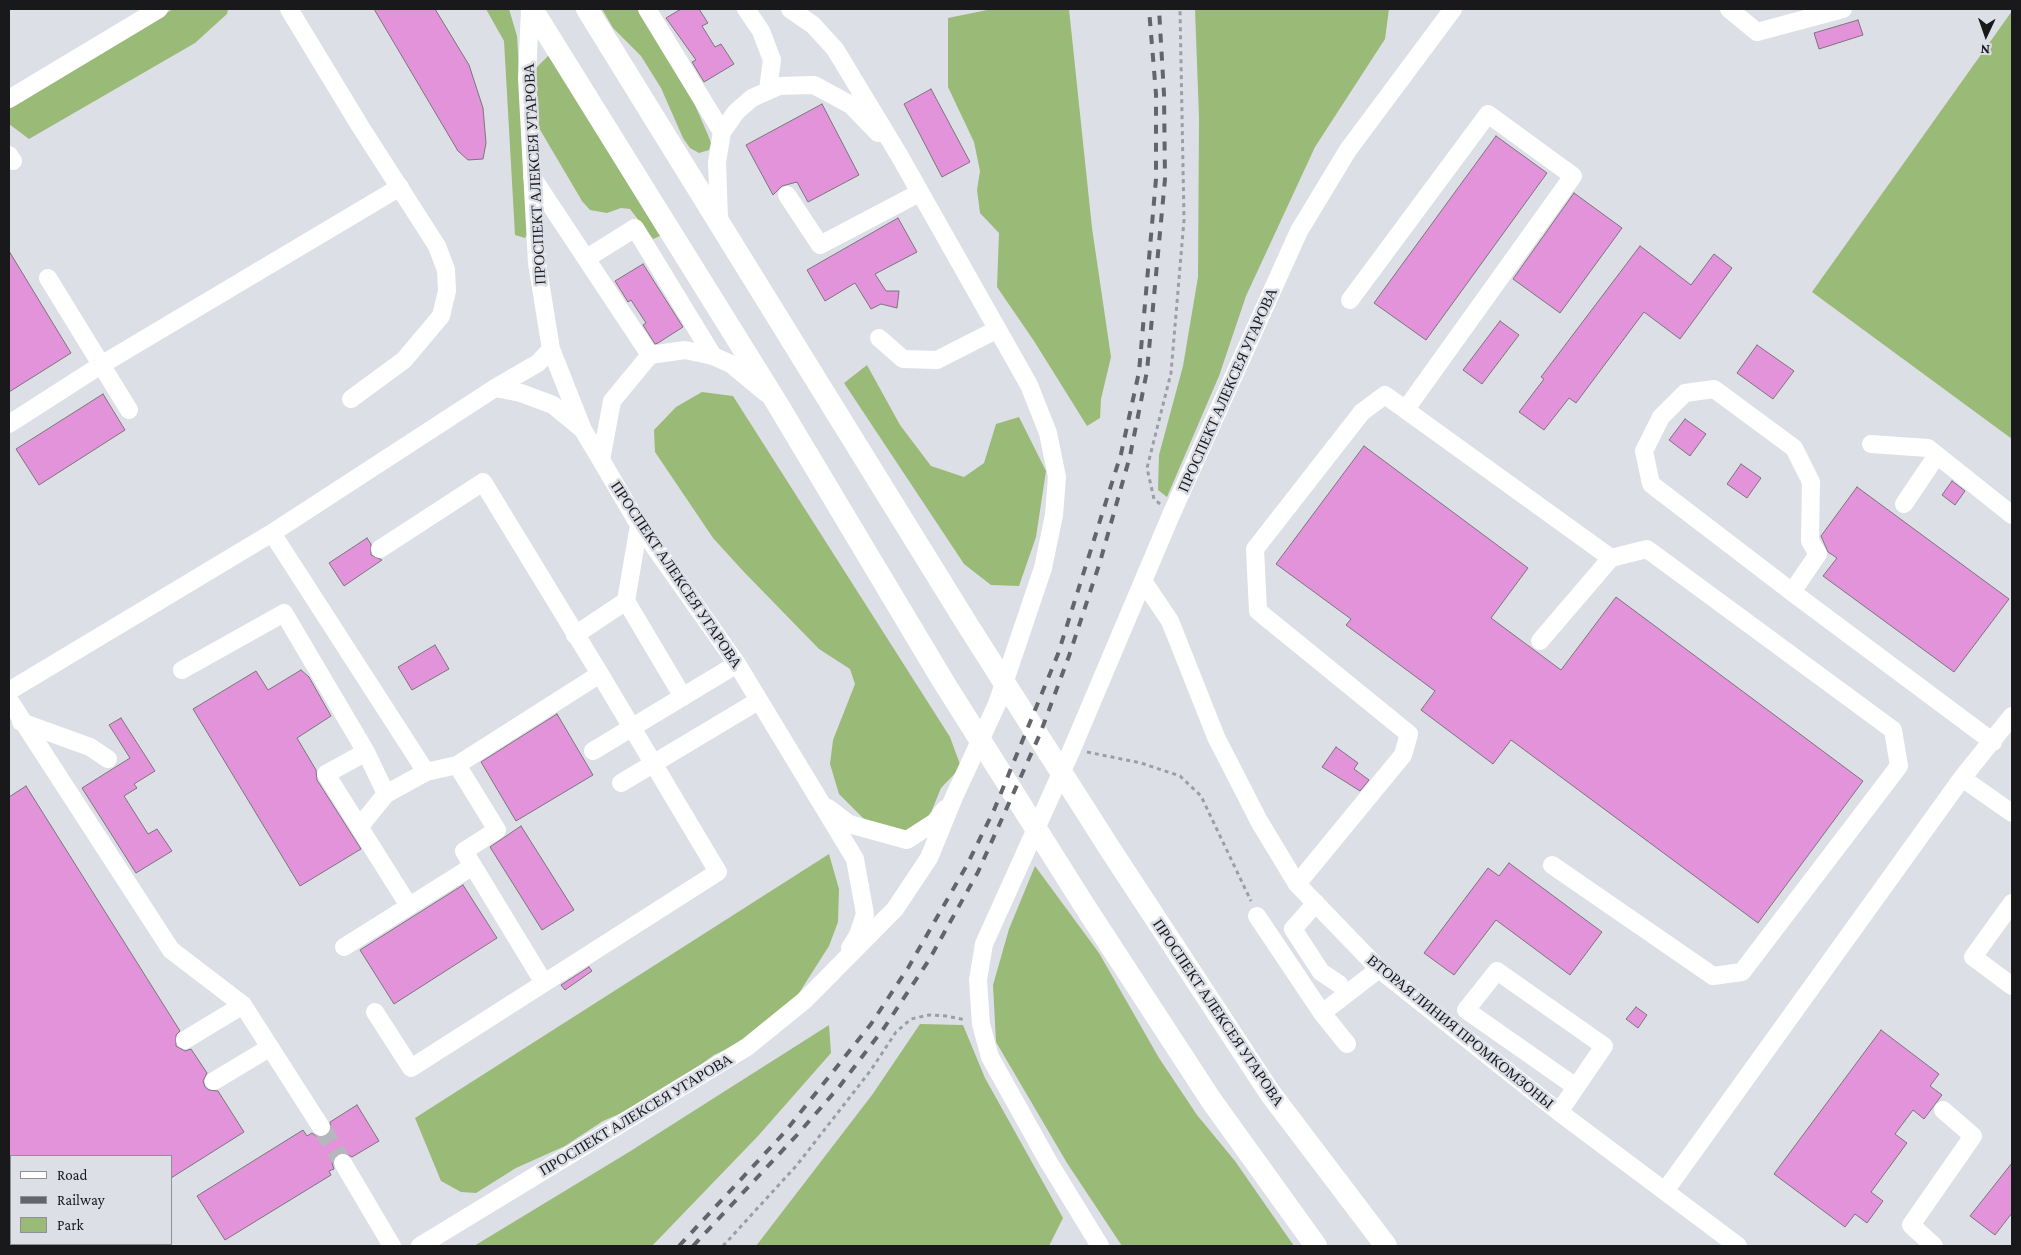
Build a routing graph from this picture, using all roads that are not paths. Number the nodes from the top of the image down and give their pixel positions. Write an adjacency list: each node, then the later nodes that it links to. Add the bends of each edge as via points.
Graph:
1 (159, 9): 12 (street)
2 (289, 9): 16 (street)
3 (531, 9): 15 (street, ПРОСПЕКТ АЛЕКСЕЯ УГАРОВА, via 527,78); 31 (main road, ПРОСПЕКТ АЛЕКСЕЯ УГАРОВА)
4 (587, 9): 19 (main road, ПРОСПЕКТ АЛЕКСЕЯ УГАРОВА)
5 (647, 9): 13 (street)
6 (746, 9): 11 (street, via 772,60)
7 (790, 9): 14 (street, ПРОСПЕКТ АЛЕКСЕЯ УГАРОВА, via 813,25 835,49)
8 (1454, 9): 45 (street, ПРОСПЕКТ АЛЕКСЕЯ УГАРОВА, via 1348,150 1299,231)
9 (1729, 9): 10 (street, via 1757,32)
10 (1843, 9)
11 (768, 90): 13 (street, via 736,112); 14 (street, via 779,86 814,85 850,106)
12 (9, 99)
13 (722, 132): 19 (street, via 717,162)
14 (899, 155): 17 (street, ПРОСПЕКТ АЛЕКСЕЯ УГАРОВА)
15 (532, 177): 20 (street); 25 (street, ПРОСПЕКТ АЛЕКСЕЯ УГАРОВА, via 537,263)
16 (400, 187): 28 (street); 30 (street, via 437,246 446,270 445,299 441,316 404,360)
17 (919, 193): 18 (street, via 820,245); 23 (street, ПРОСПЕКТ АЛЕКСЕЯ УГАРОВА)
18 (787, 195)
19 (719, 220): 104 (main road, ПРОСПЕКТ АЛЕКСЕЯ УГАРОВА, via 967,624 1110,849 1270,1093)
20 (587, 258): 26 (street); 27 (street, via 635,228)
21 (48, 278): 28 (street)
22 (1350, 300): 32 (street, via 1488,114 1573,176)
23 (996, 330): 24 (street, via 937,360 903,359); 70 (street, ПРОСПЕКТ АЛЕКСЕЯ УГАРОВА, via 1029,385 1048,433 1057,477 1054,515 1042,568 998,704)
24 (879, 338)
25 (552, 349): 29 (street, via 538,363); 35 (street, ПРОСПЕКТ АЛЕКСЕЯ УГАРОВА)
26 (650, 355): 27 (street, via 685,350); 38 (street, via 612,401)
27 (713, 356): 31 (street, via 731,364)
28 (101, 365): 33 (street); 34 (street)
29 (495, 388): 35 (street, via 521,393 553,405); 42 (street)
30 (352, 399)
31 (775, 400): 103 (main road, ПРОСПЕКТ АЛЕКСЕЯ УГАРОВА, via 943,681 1084,905 1211,1100)
32 (1406, 409): 44 (street); 76 (street, via 1385,395 1362,412 1256,549 1258,611 1409,734 1404,755)
33 (129, 410)
34 (9, 424)
35 (583, 430): 38 (street, ПРОСПЕКТ АЛЕКСЕЯ УГАРОВА)
36 (1871, 444): 37 (street, via 1928,448)
37 (1937, 456): 39 (street); 40 (street)
38 (601, 460): 41 (street, ПРОСПЕКТ АЛЕКСЕЯ УГАРОВА)
39 (1904, 504)
40 (2012, 515)
41 (639, 525): 47 (street); 50 (street, ПРОСПЕКТ АЛЕКСЕЯ УГАРОВА)
42 (272, 533): 53 (street); 66 (street)
43 (380, 548): 48 (street, via 483,482)
44 (1611, 558): 49 (street); 74 (street, via 1647,549 1893,730 1899,766 1742,972 1713,976)
45 (1143, 581): 76 (street, ВТОРАЯ ЛИНИЯ ПРОМКОМЗОНЫ, via 1170,621 1216,737 1259,821); 102 (street, ПРОСПЕКТ АЛЕКСЕЯ УГАРОВА, via 984,944 978,980 981,1024 990,1057)
46 (1792, 592): 46 (street, via 1651,484 1644,451 1661,417 1685,393 1714,390 1794,448 1811,482 1810,541 1818,554); 60 (street)
47 (626, 601): 48 (street); 54 (street)
48 (575, 635): 52 (street)
49 (1540, 641)
50 (736, 664): 54 (street); 56 (street, ПРОСПЕКТ АЛЕКСЕЯ УГАРОВА)
51 (182, 670): 61 (street, via 284,613)
52 (600, 674): 59 (street); 65 (street)
53 (9, 692)
54 (683, 697): 59 (street)
55 (9, 700): 58 (street)
56 (758, 701): 64 (street); 71 (street, ПРОСПЕКТ АЛЕКСЕЯ УГАРОВА)
57 (2012, 716): 60 (street)
58 (21, 722): 63 (street, via 90,747); 87 (street, via 171,950)
59 (631, 728): 62 (street); 64 (street)
60 (1993, 742): 67 (street)
61 (366, 752): 69 (street); 73 (street, via 326,774)
62 (593, 752)
63 (108, 759)
64 (652, 764): 68 (street); 84 (street, via 718,872)
65 (457, 765): 66 (street); 75 (street, via 497,830 464,851)
66 (426, 772): 69 (street)
67 (1962, 778): 72 (street); 99 (street)
68 (621, 782)
69 (386, 794): 73 (street)
70 (954, 797): 71 (street, ПРОСПЕКТ АЛЕКСЕЯ УГАРОВА, via 935,822 907,840 849,824); 82 (street, ПРОСПЕКТ АЛЕКСЕЯ УГАРОВА, via 930,858 895,909)
71 (821, 804): 82 (street, ПРОСПЕКТ АЛЕКСЕЯ УГАРОВА, via 855,859 865,914 858,935)
72 (2012, 813)
73 (360, 826): 79 (street)
74 (1552, 865)
75 (473, 866): 79 (street); 84 (street)
76 (1297, 884): 77 (street, ВТОРАЯ ЛИНИЯ ПРОМКОМЗОНЫ)
77 (1316, 903): 83 (street, ВТОРАЯ ЛИНИЯ ПРОМКОМЗОНЫ); 85 (street, via 1292,929 1321,972)
78 (2012, 903): 86 (street, via 1973,957)
79 (409, 906): 81 (street)
80 (1257, 916): 89 (street)
81 (344, 947)
82 (839, 966): 101 (street, ПРОСПЕКТ АЛЕКСЕЯ УГАРОВА, via 805,1000 747,1047)
83 (1379, 969): 89 (street); 96 (street, ВТОРАЯ ЛИНИЯ ПРОМКОМЗОНЫ)
84 (544, 982): 88 (street, via 411,1068)
85 (1339, 984)
86 (2012, 986)
87 (243, 1005): 90 (street); 92 (street)
88 (375, 1012)
89 (1322, 1013): 91 (street)
90 (185, 1040)
91 (1347, 1044)
92 (269, 1048): 93 (street); 97 (street)
93 (214, 1081)
94 (1576, 1087): 94 (street, via 1604,1046 1497,971 1466,1010); 96 (street)
95 (1942, 1110): 106 (street, via 1974,1136 1911,1225)
96 (1559, 1112): 99 (street, ВТОРАЯ ЛИНИЯ ПРОМКОМЗОНЫ)
97 (321, 1127)
98 (343, 1163): 100 (street)
99 (1665, 1191): 105 (street, ВТОРАЯ ЛИНИЯ ПРОМКОМЗОНЫ)
100 (392, 1246)
101 (420, 1246)
102 (1100, 1246)
103 (1316, 1246)
104 (1386, 1246)
105 (1738, 1246)
106 (1934, 1246)

